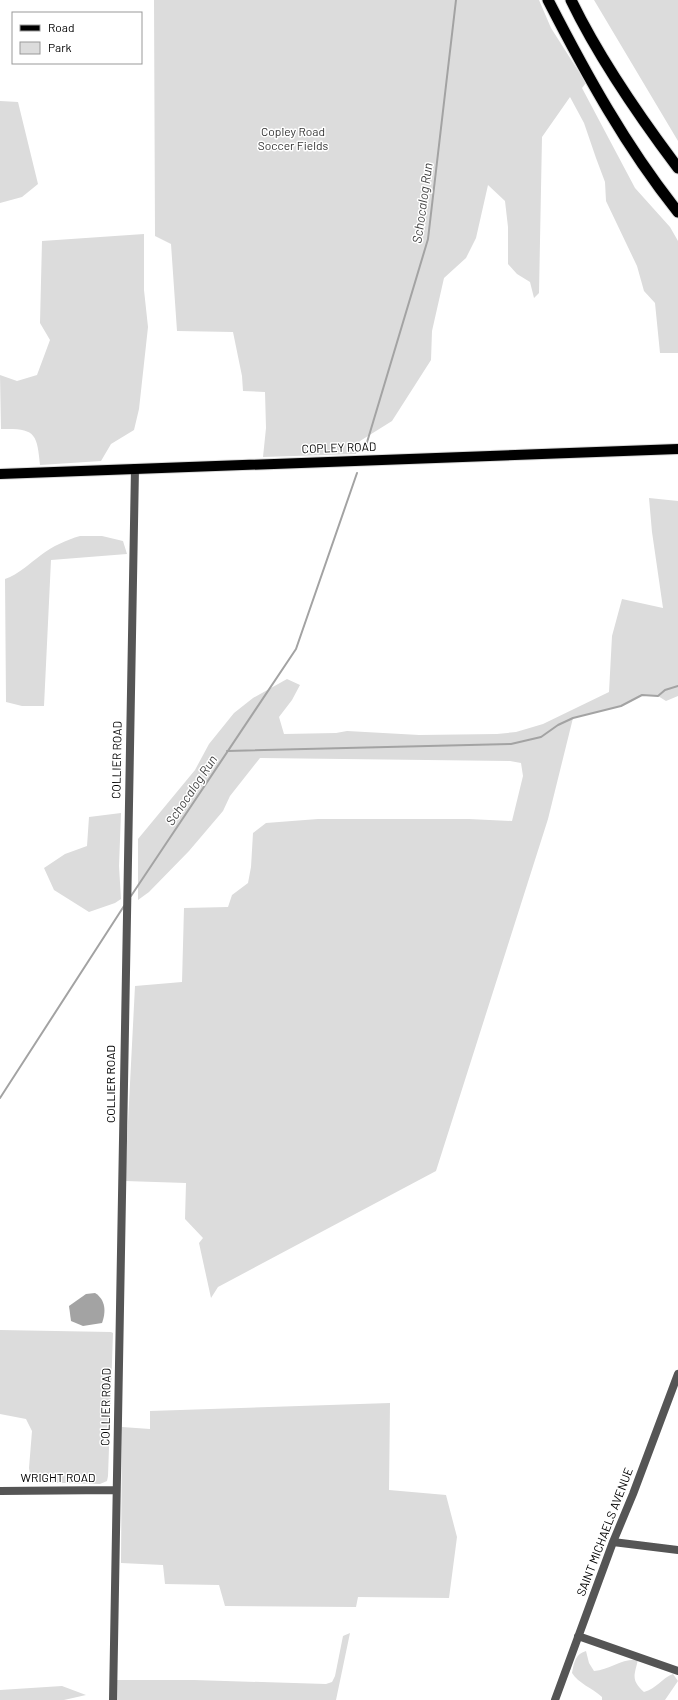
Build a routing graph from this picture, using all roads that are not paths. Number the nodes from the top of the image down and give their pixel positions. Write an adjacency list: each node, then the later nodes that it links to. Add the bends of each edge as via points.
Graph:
1 (548, 0): 4 (highway, via 606,108)
2 (571, 0): 3 (highway, via 646,126)
3 (678, 168)
4 (668, 200): 5 (highway); 6 (highway)
5 (678, 212)
6 (678, 216)
7 (678, 449): 8 (main road, COPLEY ROAD)
8 (135, 468): 9 (main road, COPLEY ROAD); 11 (street, COLLIER ROAD)
9 (0, 474)
10 (678, 1374): 13 (street, SAINT MICHAELS AVENUE)
11 (116, 1490): 12 (street, WRIGHT ROAD); 17 (street, COLLIER ROAD)
12 (0, 1491)
13 (613, 1542): 14 (street); 15 (street, SAINT MICHAELS AVENUE)
14 (678, 1550)
15 (578, 1636): 16 (street); 18 (street, SAINT MICHAELS AVENUE)
16 (678, 1672)
17 (113, 1700)
18 (555, 1700)

